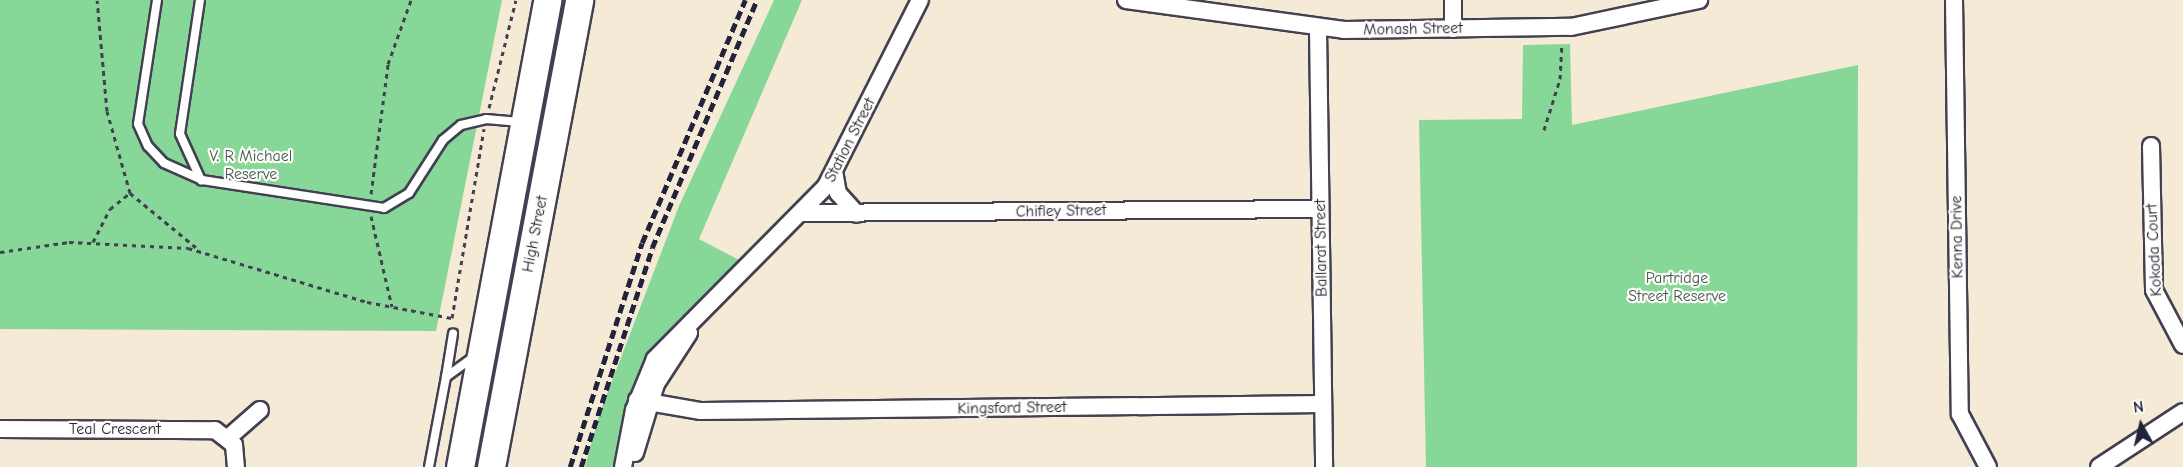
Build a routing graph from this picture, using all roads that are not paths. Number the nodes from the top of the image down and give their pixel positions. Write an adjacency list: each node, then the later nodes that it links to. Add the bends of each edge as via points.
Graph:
1 (157, 0): 15 (lane, via 138,124 147,146 164,163)
2 (200, 0): 15 (lane, via 180,134)
3 (547, 0): 12 (main road, High Street)
4 (579, 0): 32 (main road, High Street)
5 (920, 0): 14 (street, Station Street)
6 (1126, 0): 10 (street, Monash Street)
7 (1453, 0): 11 (street)
8 (1699, 0): 11 (street, Monash Street, via 1571,27)
9 (1954, 0): 36 (street, Kenna Drive, via 1960,414)
10 (1318, 28): 11 (street, Monash Street); 16 (street, Ballarat Street)
11 (1453, 28)
12 (524, 122): 15 (lane, via 486,119 462,125 443,140 399,200 370,208); 21 (main road, High Street)
13 (2151, 146): 20 (street, Kokoda Court, via 2154,290)
14 (834, 171): 17 (street, Station Street); 18 (street, via 838,193)
15 (202, 180)
16 (1320, 209): 18 (street, Chifley Street); 24 (street, Ballarat Street)
17 (801, 213): 18 (street, Chifley Street); 23 (street, Station Street, via 704,313 666,345)
18 (857, 214)
19 (453, 334): 22 (lane)
20 (2183, 345)
21 (482, 352): 22 (lane); 31 (main road, High Street)
22 (446, 377): 30 (lane)
23 (645, 403): 24 (street, Kingsford Street, via 701,411); 33 (street, Station Street); 34 (street, Station Street)
24 (1323, 404): 35 (street, Ballarat Street)
25 (260, 410): 28 (street)
26 (2183, 411): 37 (street)
27 (0, 429): 28 (street, Teal Crescent, via 206,429)
28 (229, 437): 29 (street)
29 (236, 467)
30 (429, 467)
31 (460, 467)
32 (491, 467)
33 (623, 467)
34 (632, 467)
35 (1323, 467)
36 (1988, 467)
37 (2099, 467)

